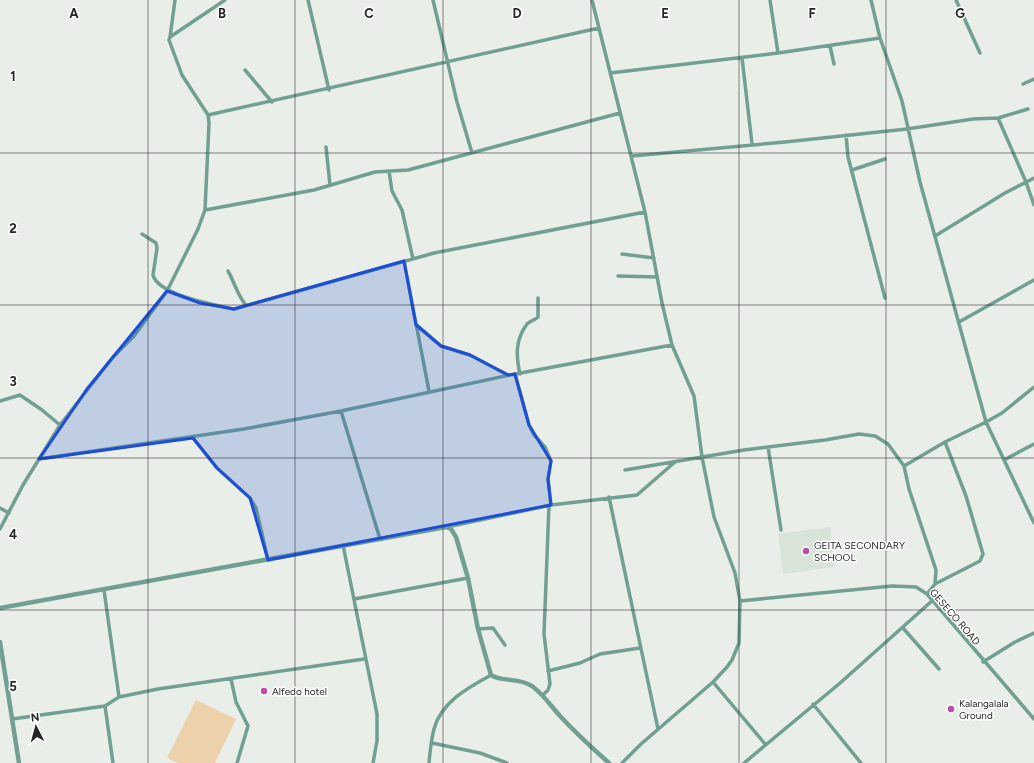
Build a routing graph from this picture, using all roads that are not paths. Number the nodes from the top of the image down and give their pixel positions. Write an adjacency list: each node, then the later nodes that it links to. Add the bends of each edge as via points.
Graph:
1 (175, 0): 10 (street)
2 (225, 0): 10 (street)
3 (308, 0): 22 (street)
4 (433, 0): 16 (street)
5 (592, 0): 9 (street)
6 (770, 0): 13 (street)
7 (871, 0): 11 (street)
8 (956, 0): 14 (street)
9 (599, 28): 16 (street); 19 (street)
10 (170, 37): 26 (street, via 169,42 177,67)
11 (880, 38): 12 (street); 28 (street, via 902,101)
12 (830, 46): 13 (street); 17 (street)
13 (778, 53): 15 (street)
14 (980, 53)
15 (742, 58): 19 (street); 30 (street)
16 (447, 63): 22 (street); 32 (street)
17 (834, 64)
18 (245, 70): 23 (street)
19 (610, 73): 25 (street)
20 (1034, 79): 21 (street)
21 (1023, 84)
22 (329, 90): 23 (street)
23 (272, 102): 26 (street)
24 (1028, 109): 27 (street)
25 (620, 114): 32 (street); 33 (street)
26 (208, 115): 41 (street)
27 (998, 118): 28 (street, via 973,119); 38 (street)
28 (907, 129): 29 (street); 44 (street)
29 (846, 135): 30 (street); 35 (street)
30 (752, 144): 33 (street)
31 (326, 146): 39 (street)
32 (472, 153): 36 (street, via 408,170)
33 (632, 156): 42 (street)
34 (885, 159): 35 (street)
35 (852, 170): 55 (street)
36 (389, 172): 39 (street, via 375,172); 46 (street, via 392,191 402,210)
37 (1034, 178): 38 (street)
38 (1026, 182): 40 (street); 44 (street)
39 (330, 185): 41 (street)
40 (1034, 205)
41 (205, 210): 53 (street)
42 (645, 212): 46 (street); 47 (street)
43 (142, 234): 53 (street, via 156,243 154,279)
44 (935, 236): 57 (street)
45 (622, 254): 47 (street)
46 (413, 258): 48 (street)
47 (654, 258): 51 (street)
48 (404, 261): 56 (street); 58 (street)
49 (228, 271): 56 (street, via 240,298)
50 (618, 276): 51 (street)
51 (657, 277): 59 (street)
52 (1034, 280): 57 (street)
53 (167, 291): 56 (street, via 206,304 234,308); 68 (street, via 134,336 113,356)
54 (538, 298): 61 (street, via 538,318 527,325 517,344 516,357)
55 (885, 298)
56 (246, 305)
57 (959, 322): 67 (street)
58 (416, 325): 62 (street, via 439,345 466,353); 64 (street)
59 (672, 345): 61 (street); 73 (street, via 694,396)
60 (515, 374): 61 (street); 62 (street); 80 (street, via 529,425 545,447 551,461 548,479)
61 (520, 374)
62 (508, 375): 64 (street)
63 (1034, 387): 67 (street)
64 (429, 391): 66 (street)
65 (0, 401): 68 (street, via 20,395)
66 (341, 411): 69 (street); 87 (street)
67 (986, 422): 70 (street); 75 (street)
68 (60, 425): 74 (street)
69 (193, 438): 74 (street); 89 (street, via 217,468 250,498 260,522)
70 (946, 442): 77 (street); 91 (street, via 966,496 983,554 980,561)
71 (1034, 444): 75 (street)
72 (768, 447): 73 (street); 77 (street, via 870,434 884,440); 86 (street)
73 (702, 457): 76 (street); 96 (street, via 714,517 735,573)
74 (40, 459): 82 (street)
75 (1004, 460): 83 (street)
76 (676, 462): 78 (street); 79 (street, via 637,495)
77 (904, 466): 91 (street, via 936,570)
78 (626, 470)
79 (609, 497): 80 (street); 104 (street)
80 (550, 505): 84 (street); 108 (street, via 544,634)
81 (0, 508): 82 (street)
82 (9, 513): 85 (street)
83 (1034, 523)
84 (446, 527): 87 (street); 90 (street, via 451,529 456,537)
85 (0, 529)
86 (781, 530)
87 (380, 539): 88 (street)
88 (343, 545): 89 (street); 94 (street)
89 (268, 560): 92 (street)
90 (468, 578): 94 (street); 98 (street)
91 (935, 584): 93 (street)
92 (104, 590): 97 (street); 113 (street)
93 (926, 594): 95 (street, GESECO ROAD); 96 (street, GESECO ROAD, via 916,587 903,586)
94 (354, 598): 105 (street)
95 (933, 600): 99 (street); 106 (street, GESECO ROAD)
96 (740, 601): 111 (street, via 740,634 736,652 727,668)
97 (0, 608)
98 (478, 628): 103 (street, via 493,628); 109 (street)
99 (903, 628): 107 (street); 114 (street)
100 (1032, 634): 101 (street); 106 (street)
101 (1034, 639)
102 (0, 642): 116 (street)
103 (505, 645)
104 (640, 648): 108 (street, via 600,654 580,663); 118 (street)
105 (364, 659): 110 (street); 124 (street, via 374,698 378,728)
106 (983, 662): 117 (street, GESECO ROAD)
107 (939, 669)
108 (548, 671): 112 (street, via 549,687)
109 (491, 675): 112 (street, via 521,681); 119 (street, via 455,697 446,707 436,722)
110 (231, 679): 113 (street); 123 (street, via 236,702 248,726)
111 (713, 682): 118 (street); 120 (street)
112 (543, 695): 127 (street, via 564,720)
113 (120, 697): 115 (street)
114 (813, 704): 120 (street); 130 (street)
115 (105, 706): 116 (street); 122 (street)
116 (12, 720): 121 (street)
117 (1034, 720)
118 (658, 729): 128 (street)
119 (432, 743): 125 (street); 126 (street)
120 (765, 744): 129 (street)
121 (19, 763)
122 (114, 763)
123 (237, 763)
124 (373, 763)
125 (429, 763)
126 (507, 763)
127 (609, 763)
128 (622, 763)
129 (744, 763)
130 (861, 763)

